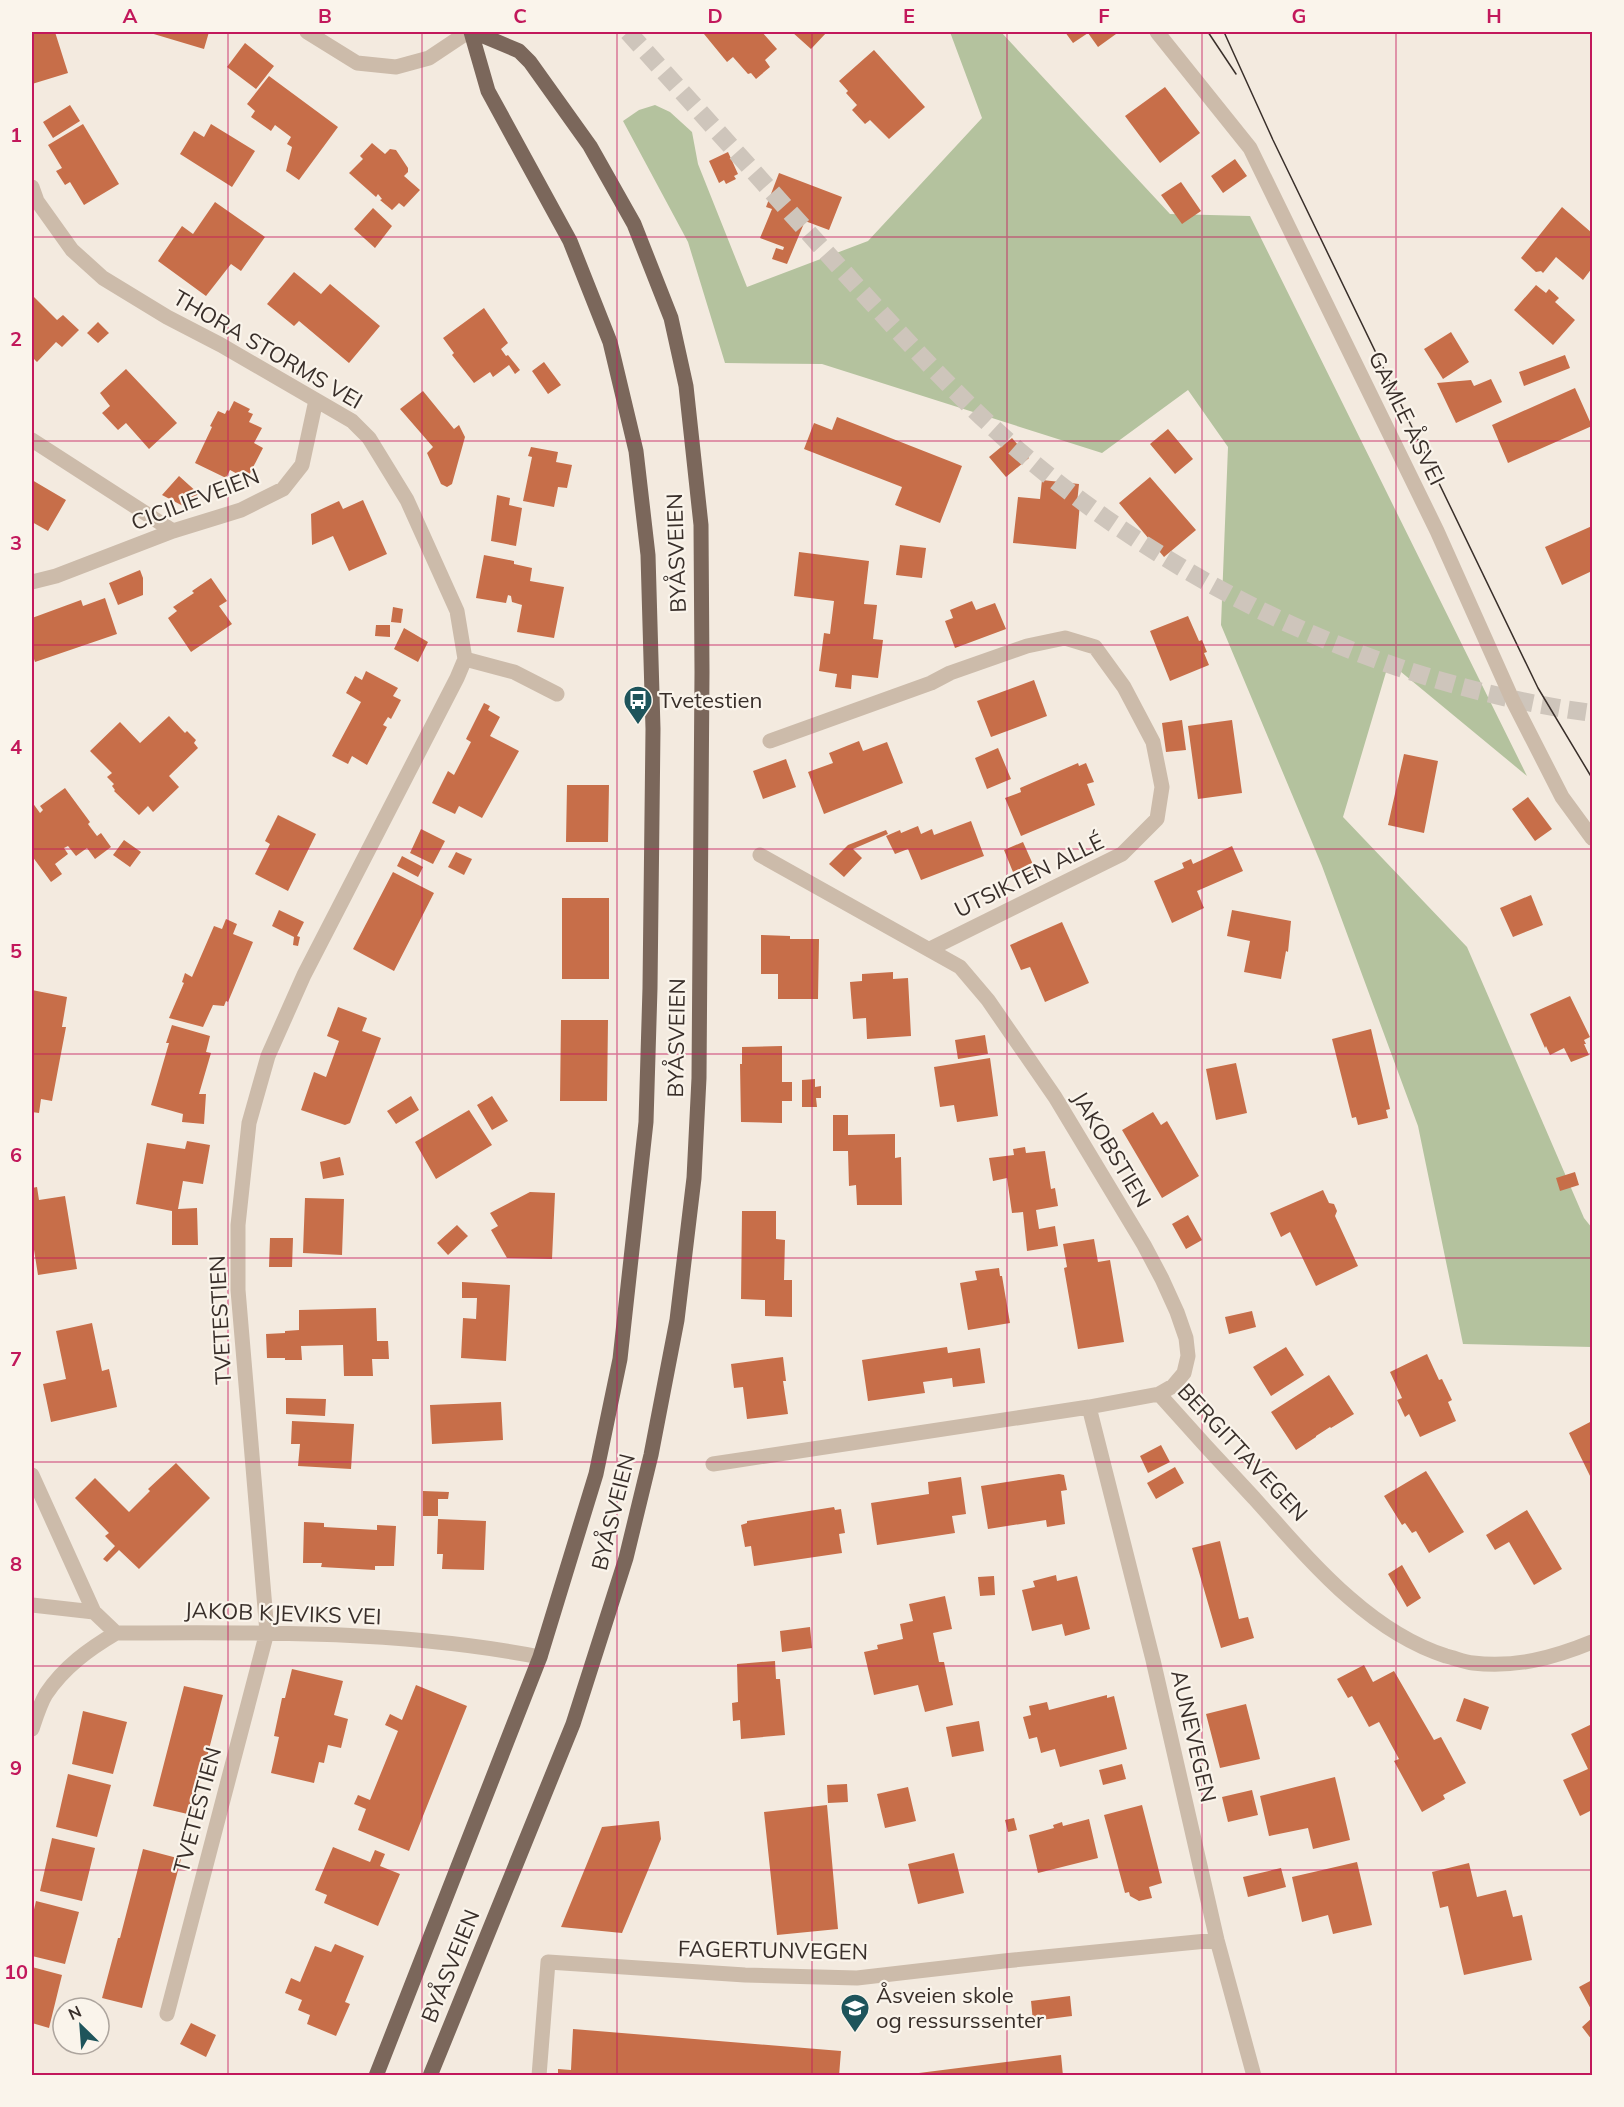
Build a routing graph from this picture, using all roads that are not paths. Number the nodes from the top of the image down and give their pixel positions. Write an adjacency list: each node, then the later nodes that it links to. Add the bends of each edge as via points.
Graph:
1 (308, 32): 2 (street, via 357,63 396,67 429,58)
2 (471, 32): 24 (main road, BYÅSVEIEN, via 488,91 570,241 610,342 636,451 648,555 652,740 645,1133 620,1359 596,1474); 29 (main road, BYÅSVEIEN, via 519,51 590,146 638,234 671,318 686,386 701,525 699,1078 694,1178 677,1320 626,1558 573,1724)
3 (1157, 32): 12 (street, GAMLE ÅSVEI, via 1250,148 1437,531 1513,701 1562,797)
4 (32, 187): 5 (street, THORA STORMS VEI, via 37,201 72,250 103,278)
5 (316, 400): 7 (street, CICILIEVEIEN, via 302,465 283,489 242,510); 9 (street, THORA STORMS VEI, via 352,421 369,438 407,500 457,611)
6 (32, 440): 7 (street)
7 (173, 531): 8 (street, CICILIEVEIEN)
8 (32, 582)
9 (465, 659): 10 (street, via 514,672); 21 (street, TVETESTIEN, via 304,975 268,1056 249,1123 238,1225 238,1290)
10 (557, 694)
11 (770, 741): 14 (street, UTSIKTEN ALLÉ, via 1027,646 1065,638 1095,647 1124,687 1153,742 1162,787 1156,819 1122,854)
12 (1593, 838)
13 (760, 855): 14 (street)
14 (930, 949): 15 (street, JAKOBSTIEN, via 960,967 988,1000 1055,1097 1162,1278 1186,1338 1188,1356 1184,1372 1173,1386)
15 (1159, 1394): 16 (street, BERGITTAVEGEN); 23 (street, BERGITTAVEGEN, via 1333,1582 1402,1636 1470,1663 1508,1665 1538,1661)
16 (1089, 1407): 17 (street, BERGITTAVEGEN); 26 (street, AUNEVEGEN, via 1153,1660)
17 (712, 1464)
18 (32, 1475): 20 (street)
19 (32, 1605): 20 (street)
20 (94, 1612): 22 (street)
21 (267, 1632): 22 (street, JAKOB KJEVIKS VEI); 24 (street, JAKOB KJEVIKS VEI, via 428,1640); 27 (street, TVETESTIEN)
22 (117, 1633): 25 (street, via 89,1649 65,1670 45,1696)
23 (1593, 1642)
24 (540, 1658): 28 (main road, BYÅSVEIEN)
25 (32, 1728)
26 (1217, 1940): 30 (street, FAGERTUNVEGEN, via 857,1978 548,1962); 31 (street, AUNEVEGEN)
27 (167, 2014)
28 (376, 2076)
29 (430, 2076)
30 (539, 2076)
31 (1254, 2076)

